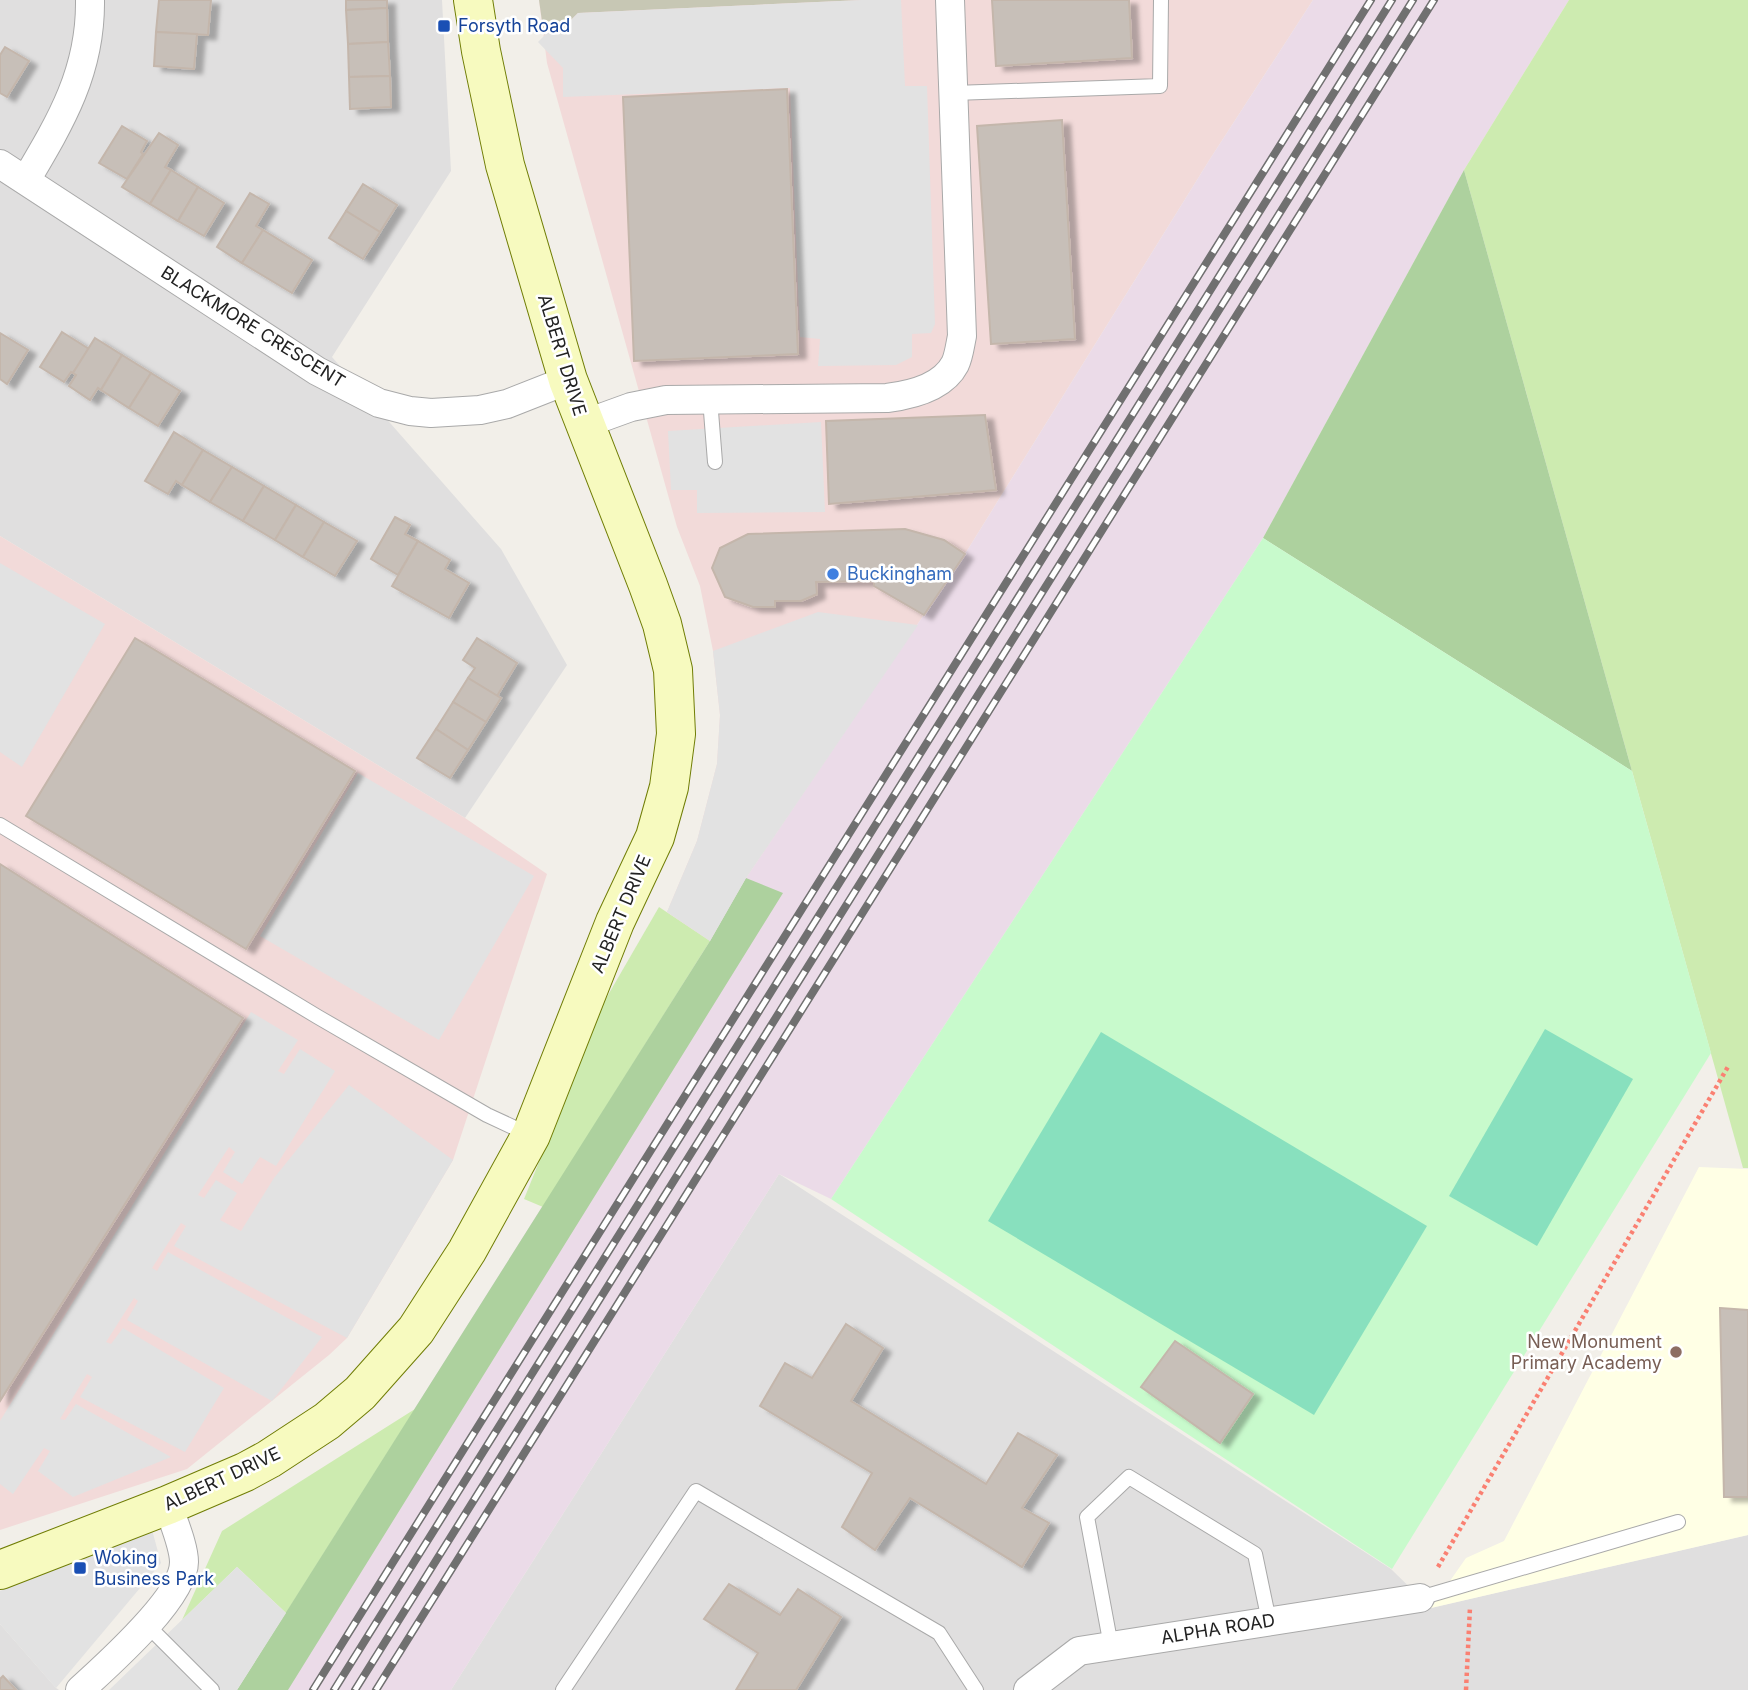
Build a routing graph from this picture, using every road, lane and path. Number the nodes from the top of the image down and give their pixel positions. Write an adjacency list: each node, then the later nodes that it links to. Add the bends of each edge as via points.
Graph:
1 (90, 0): 7 (street, via 87,48 76,88)
2 (474, 0): 8 (street, ALBERT DRIVE, via 505,165)
3 (950, 0): 5 (street)
4 (1161, 0): 5 (lane, via 1160,86)
5 (954, 93): 9 (street, via 962,336 955,364 937,382 887,398)
6 (0, 164): 7 (street, BLACKMORE CRESCENT)
7 (26, 180): 8 (street, BLACKMORE CRESCENT, via 317,371 379,403 431,413 480,410)
8 (568, 380): 10 (street, ALBERT DRIVE)
9 (710, 398): 10 (street, via 647,403); 11 (lane)
10 (584, 424): 14 (street, ALBERT DRIVE, via 662,624 673,670 676,734 669,787 654,837 615,922)
11 (715, 462)
12 (0, 825): 14 (lane, via 317,1017 487,1115)
13 (1729, 1065): 19 (path)
14 (531, 1135): 15 (street, ALBERT DRIVE, via 467,1251 416,1330 360,1393 269,1459)
15 (168, 1505): 17 (street, ALBERT DRIVE); 21 (street, via 184,1563 174,1592)
16 (1678, 1522): 18 (lane)
17 (0, 1570)
18 (1460, 1586): 19 (lane); 28 (path, via 1470,1607)
19 (1420, 1598): 20 (street, ALPHA ROAD)
20 (1269, 1621): 22 (street, ALPHA ROAD); 22 (lane, via 1255,1554 1129,1477 1087,1517)
21 (146, 1624): 23 (street); 24 (lane)
22 (1111, 1646): 27 (street, ALPHA ROAD, via 1079,1651)
23 (80, 1690)
24 (212, 1690)
25 (563, 1690): 26 (lane, via 696,1491 939,1633)
26 (976, 1690)
27 (1028, 1690)
28 (1466, 1690)

